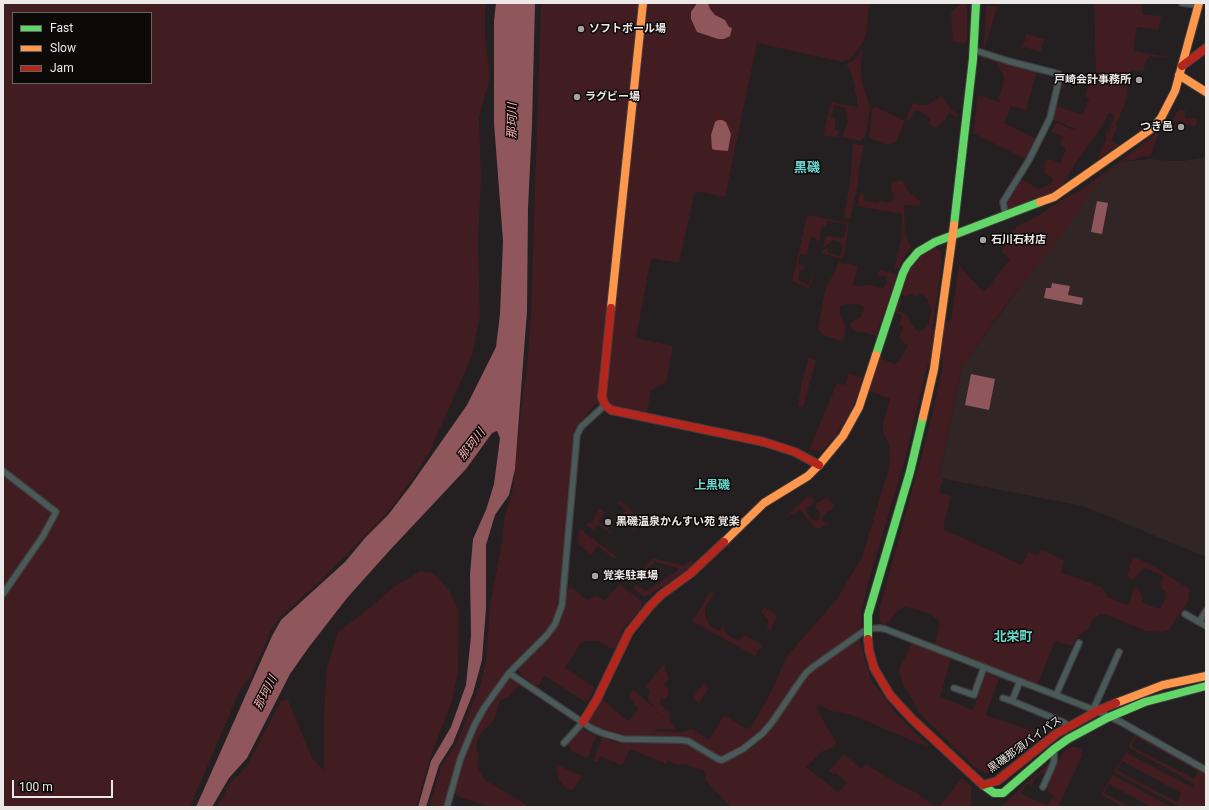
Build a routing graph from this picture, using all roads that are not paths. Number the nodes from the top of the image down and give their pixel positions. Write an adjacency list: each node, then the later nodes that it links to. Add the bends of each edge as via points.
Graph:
1 (643, 3): 12 (street, via 602,388)
2 (976, 3): 6 (street)
3 (1182, 3): 4 (street)
4 (1198, 4): 7 (street)
5 (1206, 48): 7 (street)
6 (974, 50): 10 (street, via 1060,76 1051,112 1032,156 1003,202); 11 (street)
7 (1182, 66): 8 (street)
8 (1179, 75): 9 (street); 10 (street, via 1175,91 1161,118 1146,134 1062,193)
9 (1206, 92)
10 (1006, 216): 11 (street)
11 (953, 235): 13 (street, via 918,252 907,265 859,407 843,436); 20 (street, via 934,369 910,472 868,615)
12 (605, 405): 13 (street, via 616,412 780,446); 24 (street, via 577,435 562,605 555,624 547,635)
13 (819, 465): 34 (street, via 800,482 764,502 707,558 650,606 629,632)
14 (3, 471): 15 (street, via 56,512)
15 (3, 594)
16 (1206, 611): 18 (street)
17 (1185, 614): 18 (street)
18 (1199, 622): 19 (street)
19 (1206, 626)
20 (867, 630): 23 (street, via 886,629); 34 (street, via 806,673 763,733 743,749 722,760 688,741 623,739 600,733); 39 (street, via 868,650 874,668 890,695 912,719)
21 (1079, 643): 29 (street)
22 (1119, 652): 32 (street)
23 (984, 668): 26 (street); 28 (street, via 974,695)
24 (509, 673): 34 (street); 41 (street, via 474,726 460,760)
25 (1206, 676): 32 (street, 黒磯那須バイパス, via 1163,685)
26 (1020, 681): 29 (street); 31 (street)
27 (1206, 686): 33 (street, 黒磯那須バイパス, via 1156,698)
28 (954, 688)
29 (1056, 695): 32 (street)
30 (1003, 698): 31 (street)
31 (1012, 701): 35 (street)
32 (1095, 710): 33 (street); 35 (street, 黒磯那須バイパス)
33 (1109, 716): 37 (street, 黒磯那須バイパス); 38 (street)
34 (583, 722): 36 (street)
35 (1070, 726): 39 (street, 黒磯那須バイパス, via 1003,777)
36 (564, 743)
37 (1054, 749): 39 (street, 黒磯那須バイパス, via 1003,793 994,794); 40 (street, via 1054,762)
38 (1206, 770)
39 (984, 785)
40 (1043, 787)
41 (447, 807)

